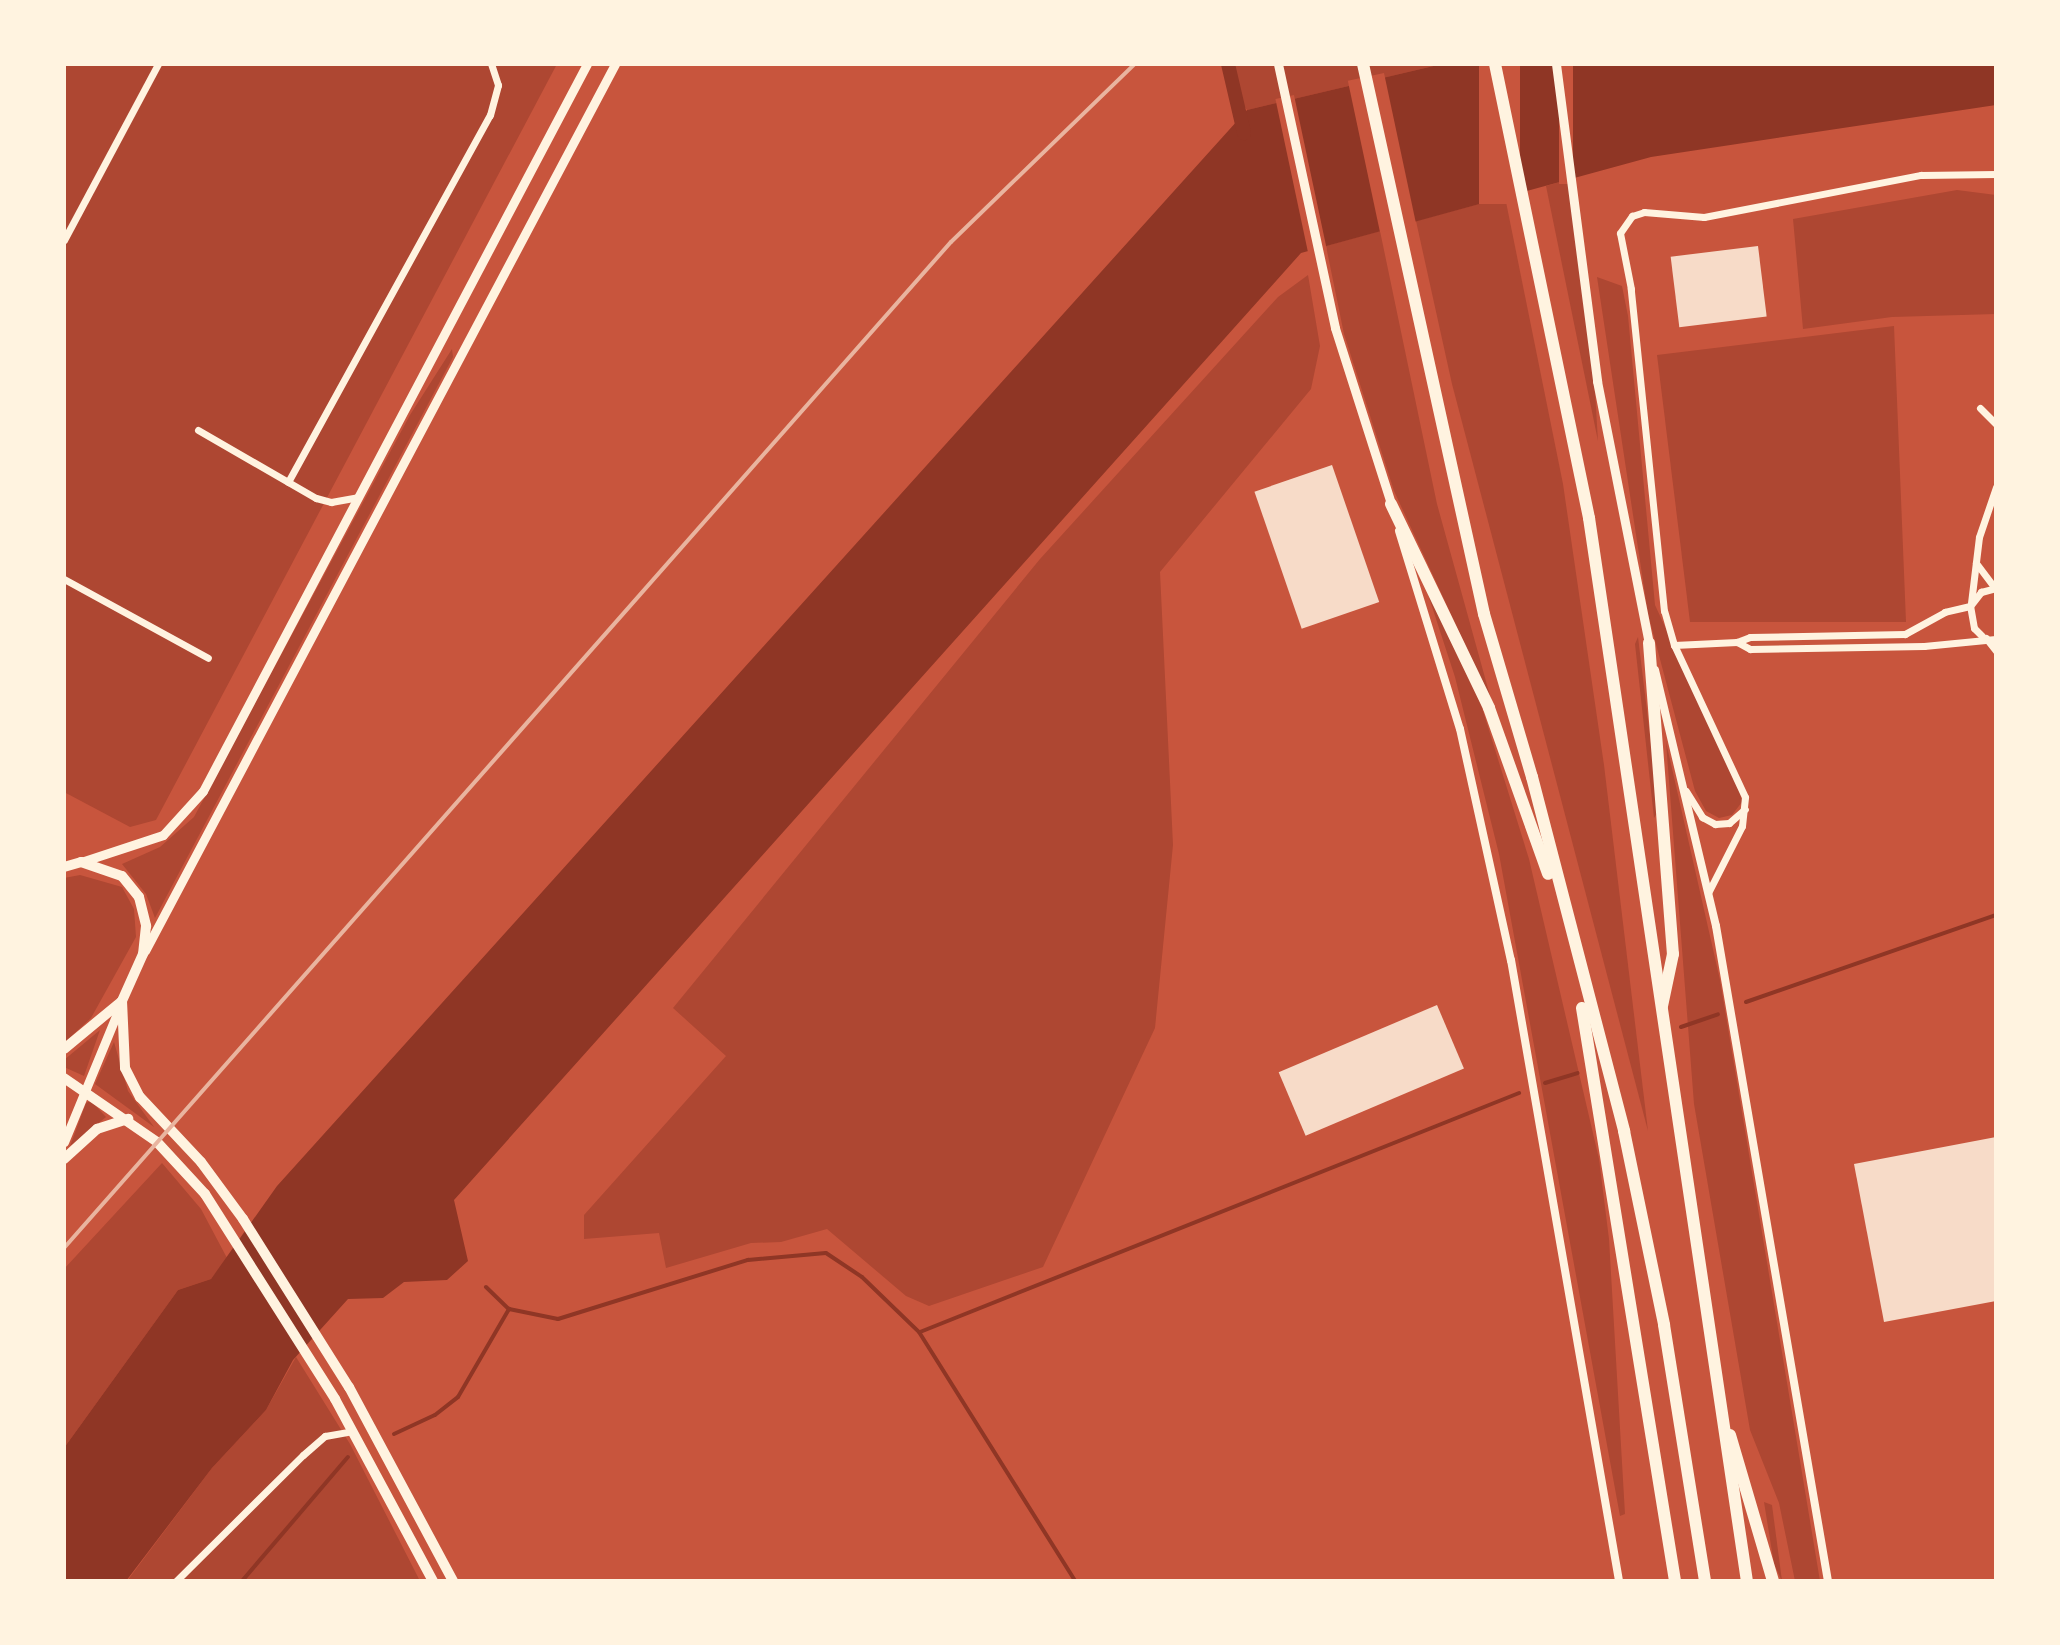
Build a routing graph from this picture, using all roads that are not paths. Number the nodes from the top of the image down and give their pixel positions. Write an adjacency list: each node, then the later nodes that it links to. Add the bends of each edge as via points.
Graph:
1 (158, 64): 10 (street)
2 (491, 64): 14 (street, via 498,85 490,115)
3 (587, 64): 16 (main road)
4 (615, 64): 37 (main road)
5 (1278, 64): 17 (main road, via 1348,376)
6 (1363, 64): 36 (highway, via 1484,614 1532,777)
7 (1495, 64): 39 (highway, via 1589,518)
8 (1556, 64): 26 (main road, via 1610,463)
9 (1996, 174): 27 (street, via 1921,175 1704,217 1644,212 1623,227 1619,240 1632,301 1660,593)
10 (64, 240)
11 (1980, 408): 12 (street)
12 (1996, 424)
13 (198, 430): 14 (street)
14 (288, 482): 16 (street, via 331,502)
15 (1996, 487): 18 (street, via 1985,510)
16 (358, 497): 33 (main road, via 203,791 163,835)
17 (1391, 504): 36 (highway, via 1489,708); 51 (street, via 1460,729 1511,960)
18 (1975, 561): 20 (street); 21 (street)
19 (64, 579): 30 (street)
20 (1995, 588): 21 (street, via 1981,592)
21 (1971, 604): 22 (street, via 1945,612); 23 (street, via 1974,628)
22 (1922, 628): 25 (street, via 1905,634 1750,637); 28 (street)
23 (1984, 637): 24 (street); 28 (street); 29 (street)
24 (1996, 639)
25 (1737, 642): 27 (street); 28 (street, via 1750,649)
26 (1649, 643): 31 (street); 39 (highway, via 1673,954)
27 (1674, 645): 32 (street, via 1738,773)
28 (1924, 646)
29 (1996, 651)
30 (208, 658)
31 (1685, 789): 32 (street, via 1702,817 1715,824 1729,823); 35 (street)
32 (1745, 809): 35 (street)
33 (81, 862): 34 (main road); 37 (main road, via 122,876 139,897 146,926)
34 (64, 867)
35 (1708, 893): 56 (street, via 1753,1123)
36 (1573, 953): 52 (highway); 53 (highway, via 1624,1131 1664,1325)
37 (143, 954): 38 (main road)
38 (122, 1001): 40 (main road); 42 (main road); 50 (main road, via 122,1049 135,1089 201,1162 243,1219 327,1351)
39 (1661, 1014): 46 (highway)
40 (64, 1049)
41 (64, 1078): 42 (main road)
42 (84, 1089): 43 (main road); 44 (main road)
43 (128, 1119): 45 (main road, via 97,1129); 47 (main road, via 179,1163 230,1232)
44 (64, 1142)
45 (64, 1159)
46 (1713, 1374): 54 (highway); 55 (highway)
47 (353, 1431): 48 (street, via 325,1436); 49 (main road)
48 (176, 1581)
49 (433, 1581)
50 (453, 1581)
51 (1619, 1581)
52 (1675, 1581)
53 (1705, 1581)
54 (1747, 1581)
55 (1773, 1581)
56 (1828, 1581)

